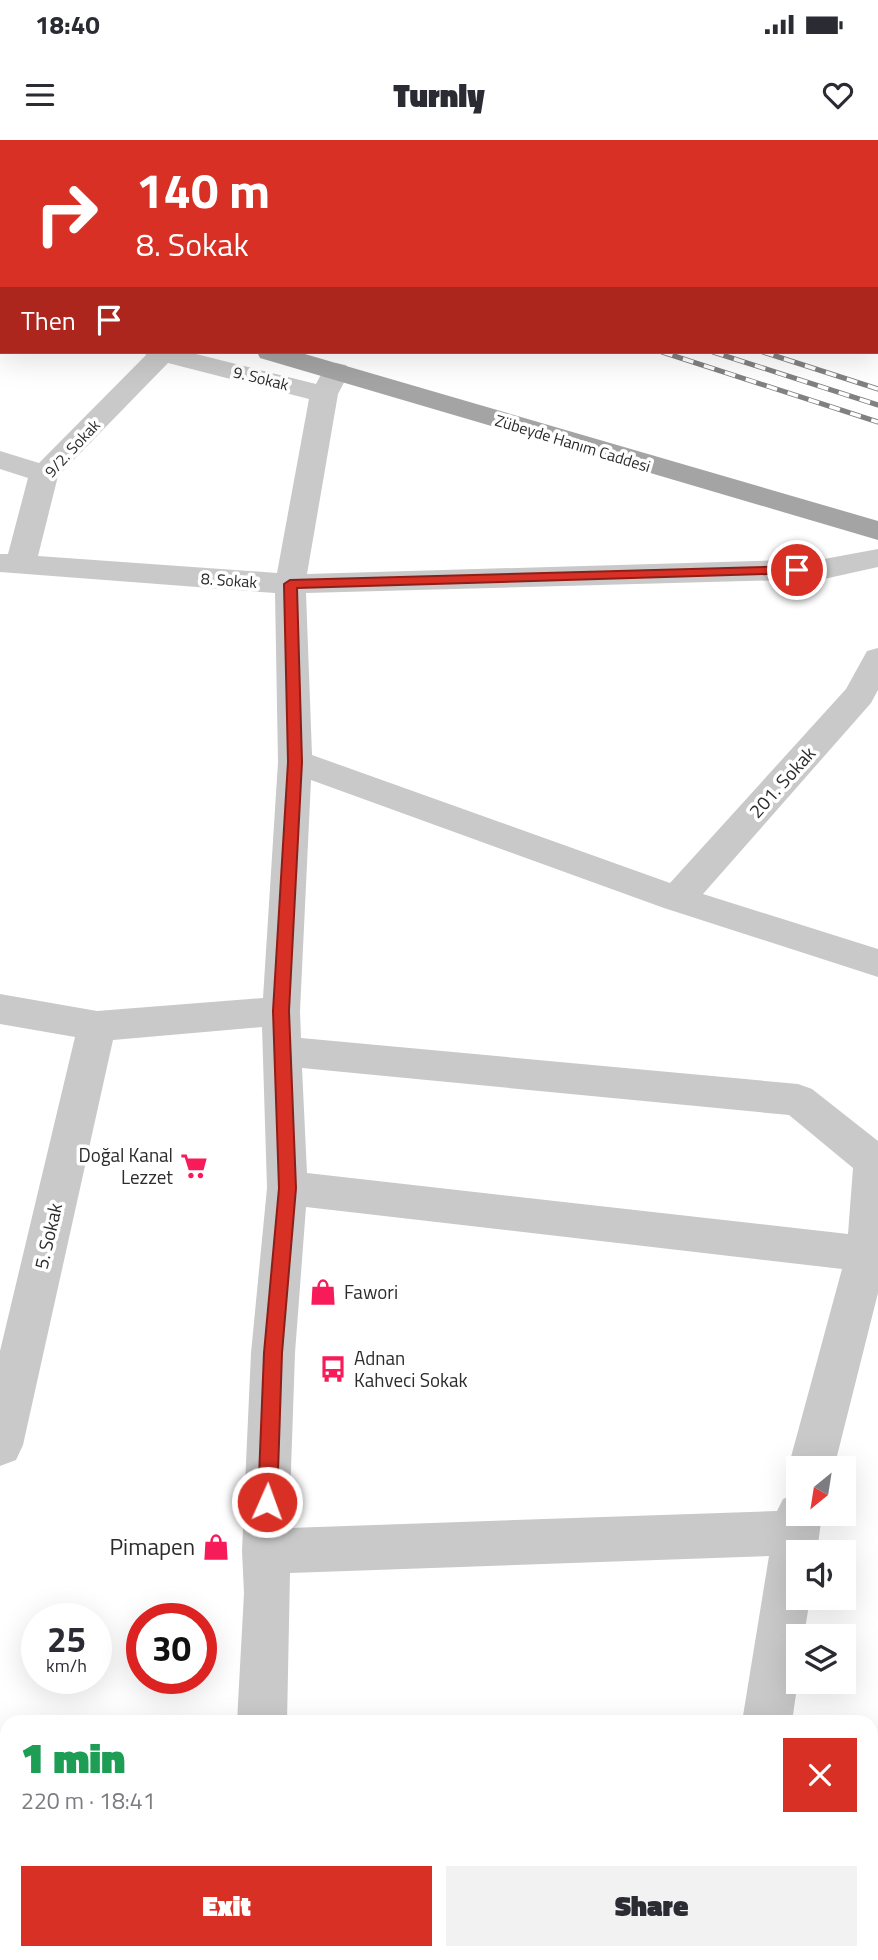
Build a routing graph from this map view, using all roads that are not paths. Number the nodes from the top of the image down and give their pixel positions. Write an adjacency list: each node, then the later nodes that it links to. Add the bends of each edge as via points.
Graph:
1 (158, 354): 6 (street, 9/2. Sokak)
2 (171, 354): 4 (street, 9. Sokak)
3 (274, 354): 4 (main road, Zübeyde Hanım Caddesi)
4 (330, 383): 7 (main road, Zübeyde Hanım Caddesi); 10 (street)
5 (0, 460): 6 (street)
6 (44, 474): 9 (street, 9/2. Sokak)
7 (878, 531)
8 (878, 558): 10 (street, 8. Sokak, via 824,569)
9 (10, 564): 10 (street, 8. Sokak)
10 (290, 584): 12 (street)
11 (878, 659): 13 (street, 201. Sokak, via 859,695)
12 (295, 762): 13 (street); 16 (street)
13 (677, 899): 14 (street)
14 (878, 962)
15 (0, 1009): 17 (street)
16 (281, 1011): 17 (street); 18 (street)
17 (97, 1027): 21 (street, 5. Sokak)
18 (283, 1051): 19 (street); 20 (street, via 798,1100 874,1161)
19 (287, 1188): 20 (street); 25 (street, via 273,1353)
20 (867, 1254): 22 (street)
21 (0, 1445)
22 (814, 1456)
23 (786, 1524): 25 (street)
24 (796, 1526): 27 (street)
25 (265, 1552): 26 (street, via 268,1593)
26 (262, 1715)
27 (768, 1715)

